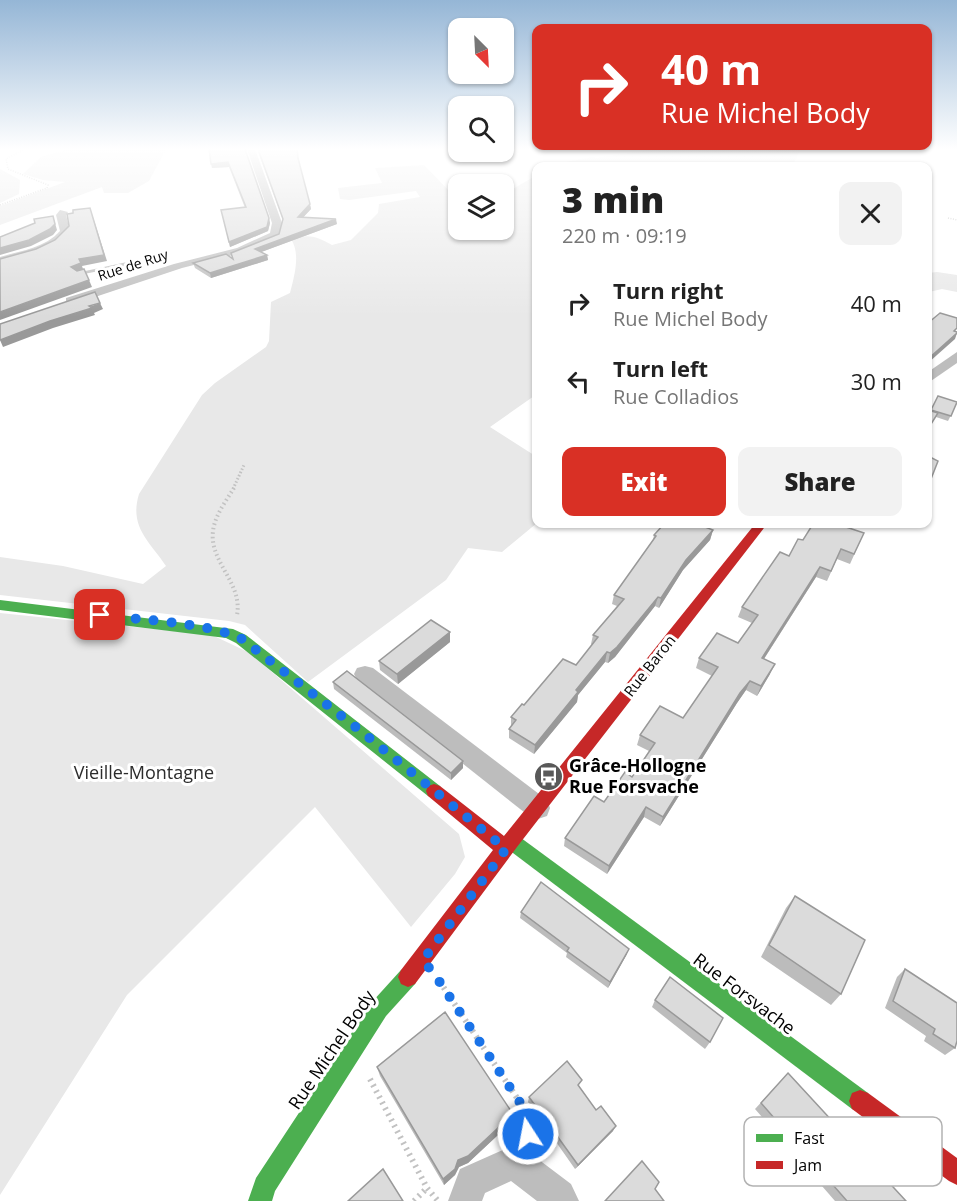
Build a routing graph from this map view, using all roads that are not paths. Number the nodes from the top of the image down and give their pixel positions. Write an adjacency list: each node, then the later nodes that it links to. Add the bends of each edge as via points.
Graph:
1 (270, 205): 7 (street, Rue de Ruy, via 277,224 275,235 241,250)
2 (63, 212): 3 (street, via 62,235)
3 (0, 261)
4 (127, 264): 5 (lane)
5 (114, 267): 6 (lane); 7 (lane)
6 (79, 273)
7 (126, 283): 8 (street, Rue de Ruy)
8 (62, 304)
9 (957, 356): 10 (street)
10 (932, 377)
11 (758, 528): 14 (street, Rue Baron)
12 (0, 605): 15 (street, Rue Forsvache, via 141,620 228,633 242,639)
13 (366, 674): 14 (street)
14 (538, 808): 15 (street, Rue Baron)
15 (509, 845): 16 (street, Rue Forsvache); 19 (street, Rue Michel Body, via 423,960 379,1009 264,1186)
16 (881, 1117)
17 (942, 1162): 18 (street, Rue Forsvache)
18 (957, 1173)
19 (261, 1201)
20 (465, 1201): 21 (street, via 472,1181 514,1162)
21 (562, 1201)

